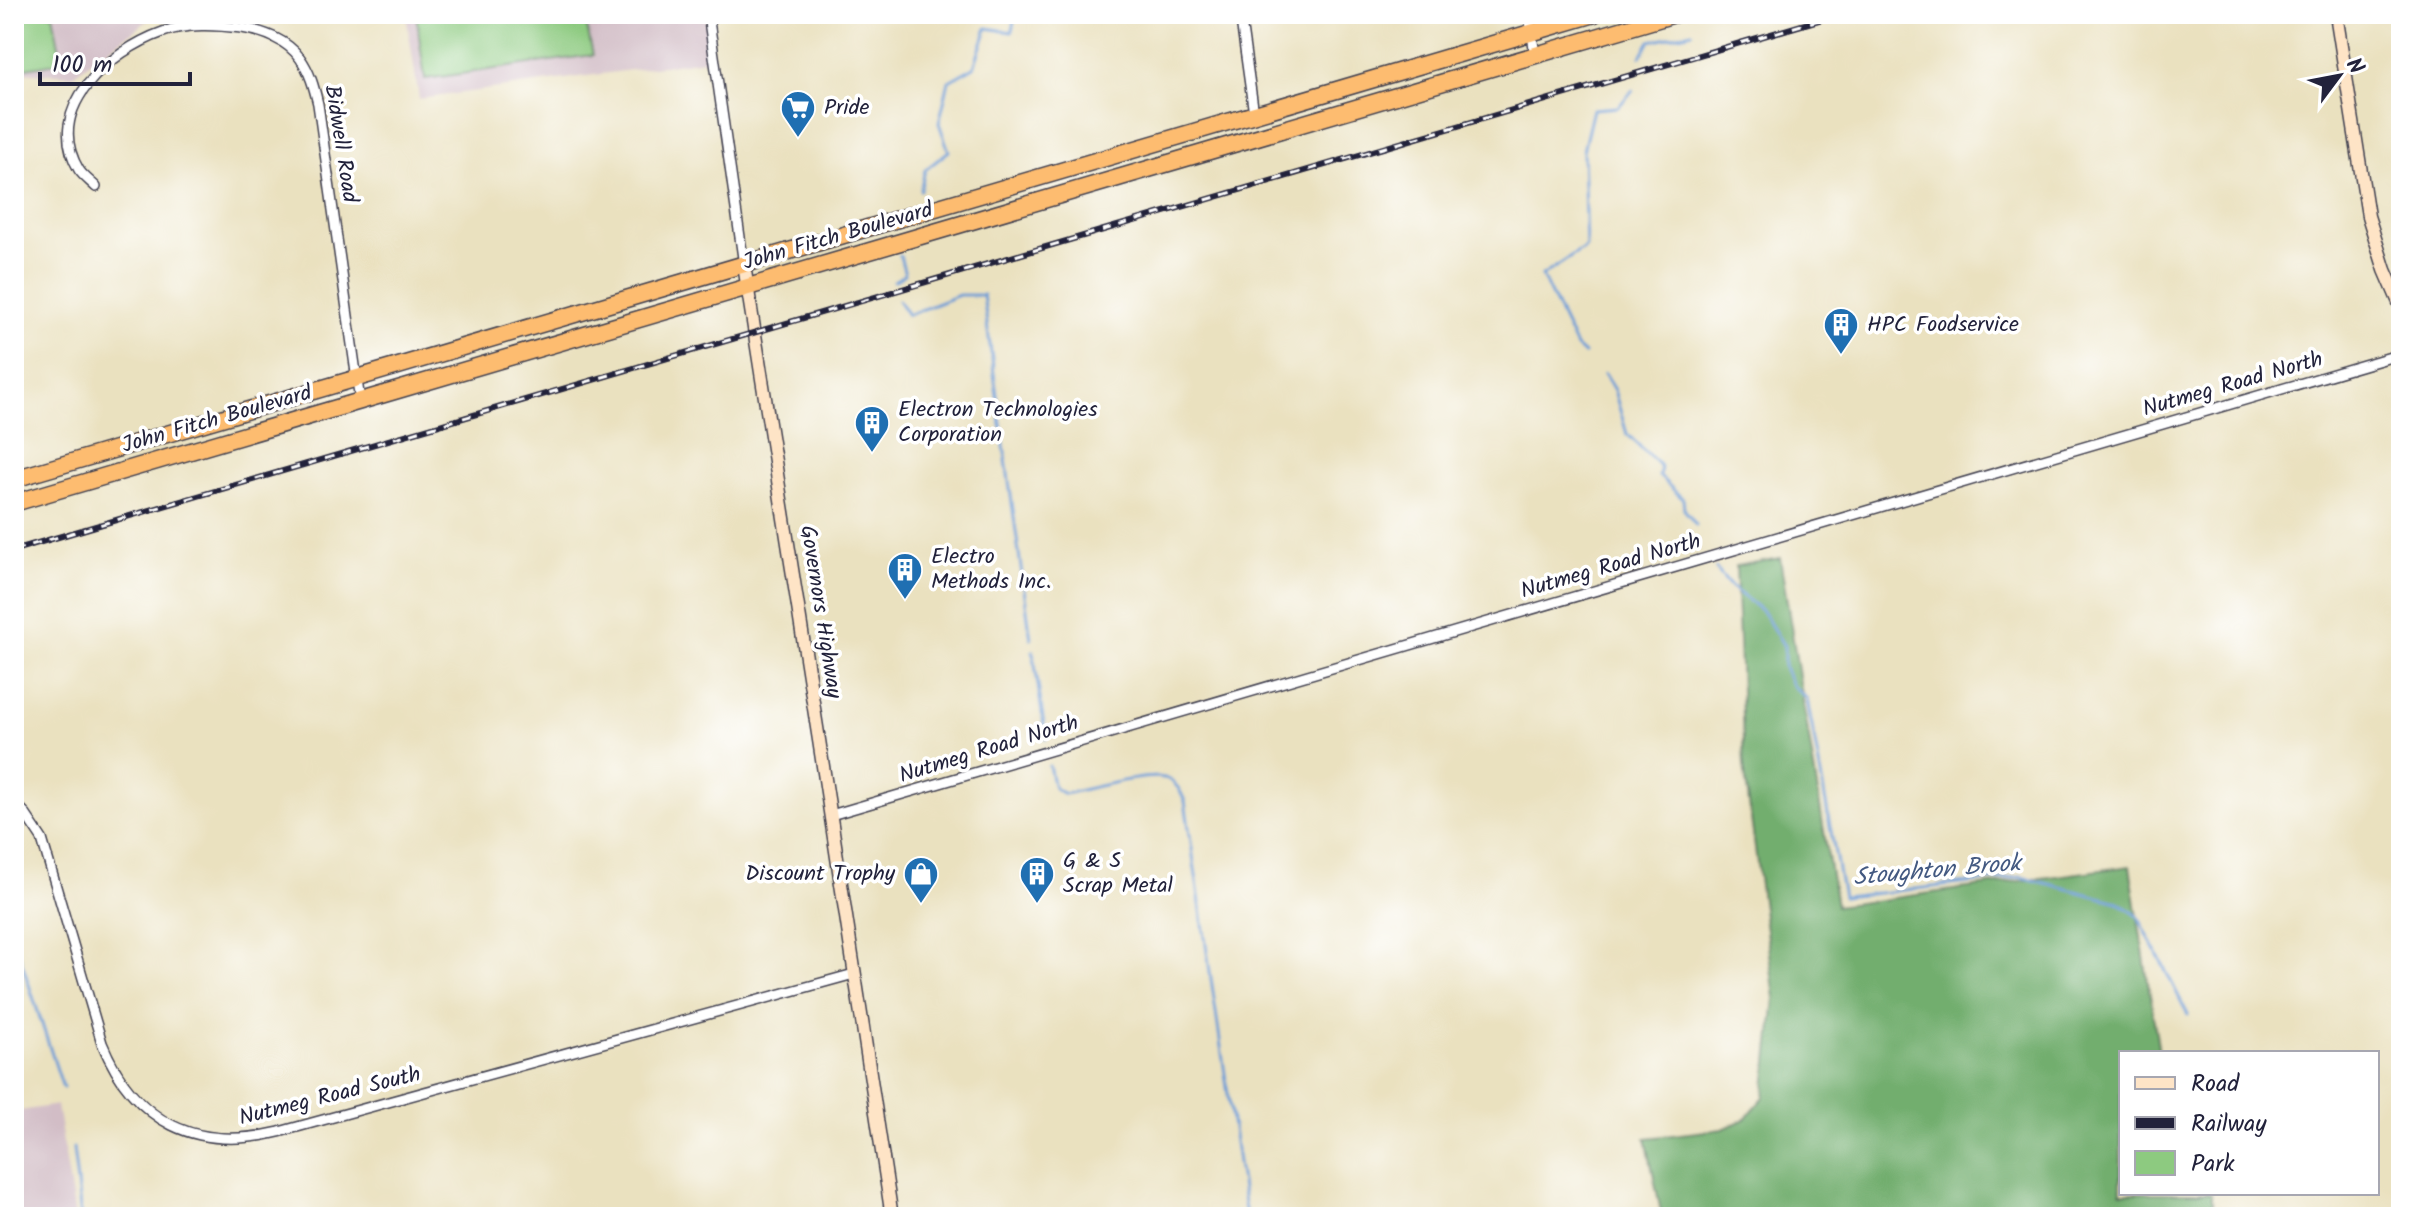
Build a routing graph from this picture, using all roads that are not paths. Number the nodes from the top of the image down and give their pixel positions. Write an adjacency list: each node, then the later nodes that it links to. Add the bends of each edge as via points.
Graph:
1 (708, 14): 11 (street, Governors Highway)
2 (1240, 14): 9 (street)
3 (1529, 14): 7 (street)
4 (1595, 14): 7 (highway, John Fitch Boulevard)
5 (1675, 14): 8 (highway, John Fitch Boulevard)
6 (2336, 14): 13 (street, via 2368,216)
7 (1532, 33): 8 (street); 9 (highway, John Fitch Boulevard)
8 (1535, 55): 12 (highway, John Fitch Boulevard)
9 (1254, 114): 11 (highway, John Fitch Boulevard)
10 (96, 187): 15 (street, Bidwell Road, via 80,171 69,145 70,118 88,81 103,67 137,43 176,28 235,27 282,42 299,56 318,104)
11 (744, 265): 12 (street, Governors Highway); 15 (highway, John Fitch Boulevard)
12 (747, 286): 16 (highway, John Fitch Boulevard); 20 (street, Governors Highway)
13 (2401, 307)
14 (2401, 354): 20 (street, Nutmeg Road North)
15 (357, 378): 16 (street, Bidwell Road); 17 (highway, John Fitch Boulevard)
16 (360, 401): 18 (highway, John Fitch Boulevard)
17 (14, 479)
18 (14, 503)
19 (14, 802): 21 (street, Nutmeg Road South, via 42,839 110,1063 127,1090 156,1116 205,1136 236,1139 279,1132)
20 (831, 815): 21 (street, Governors Highway)
21 (854, 974): 22 (street, Governors Highway)
22 (892, 1217)

